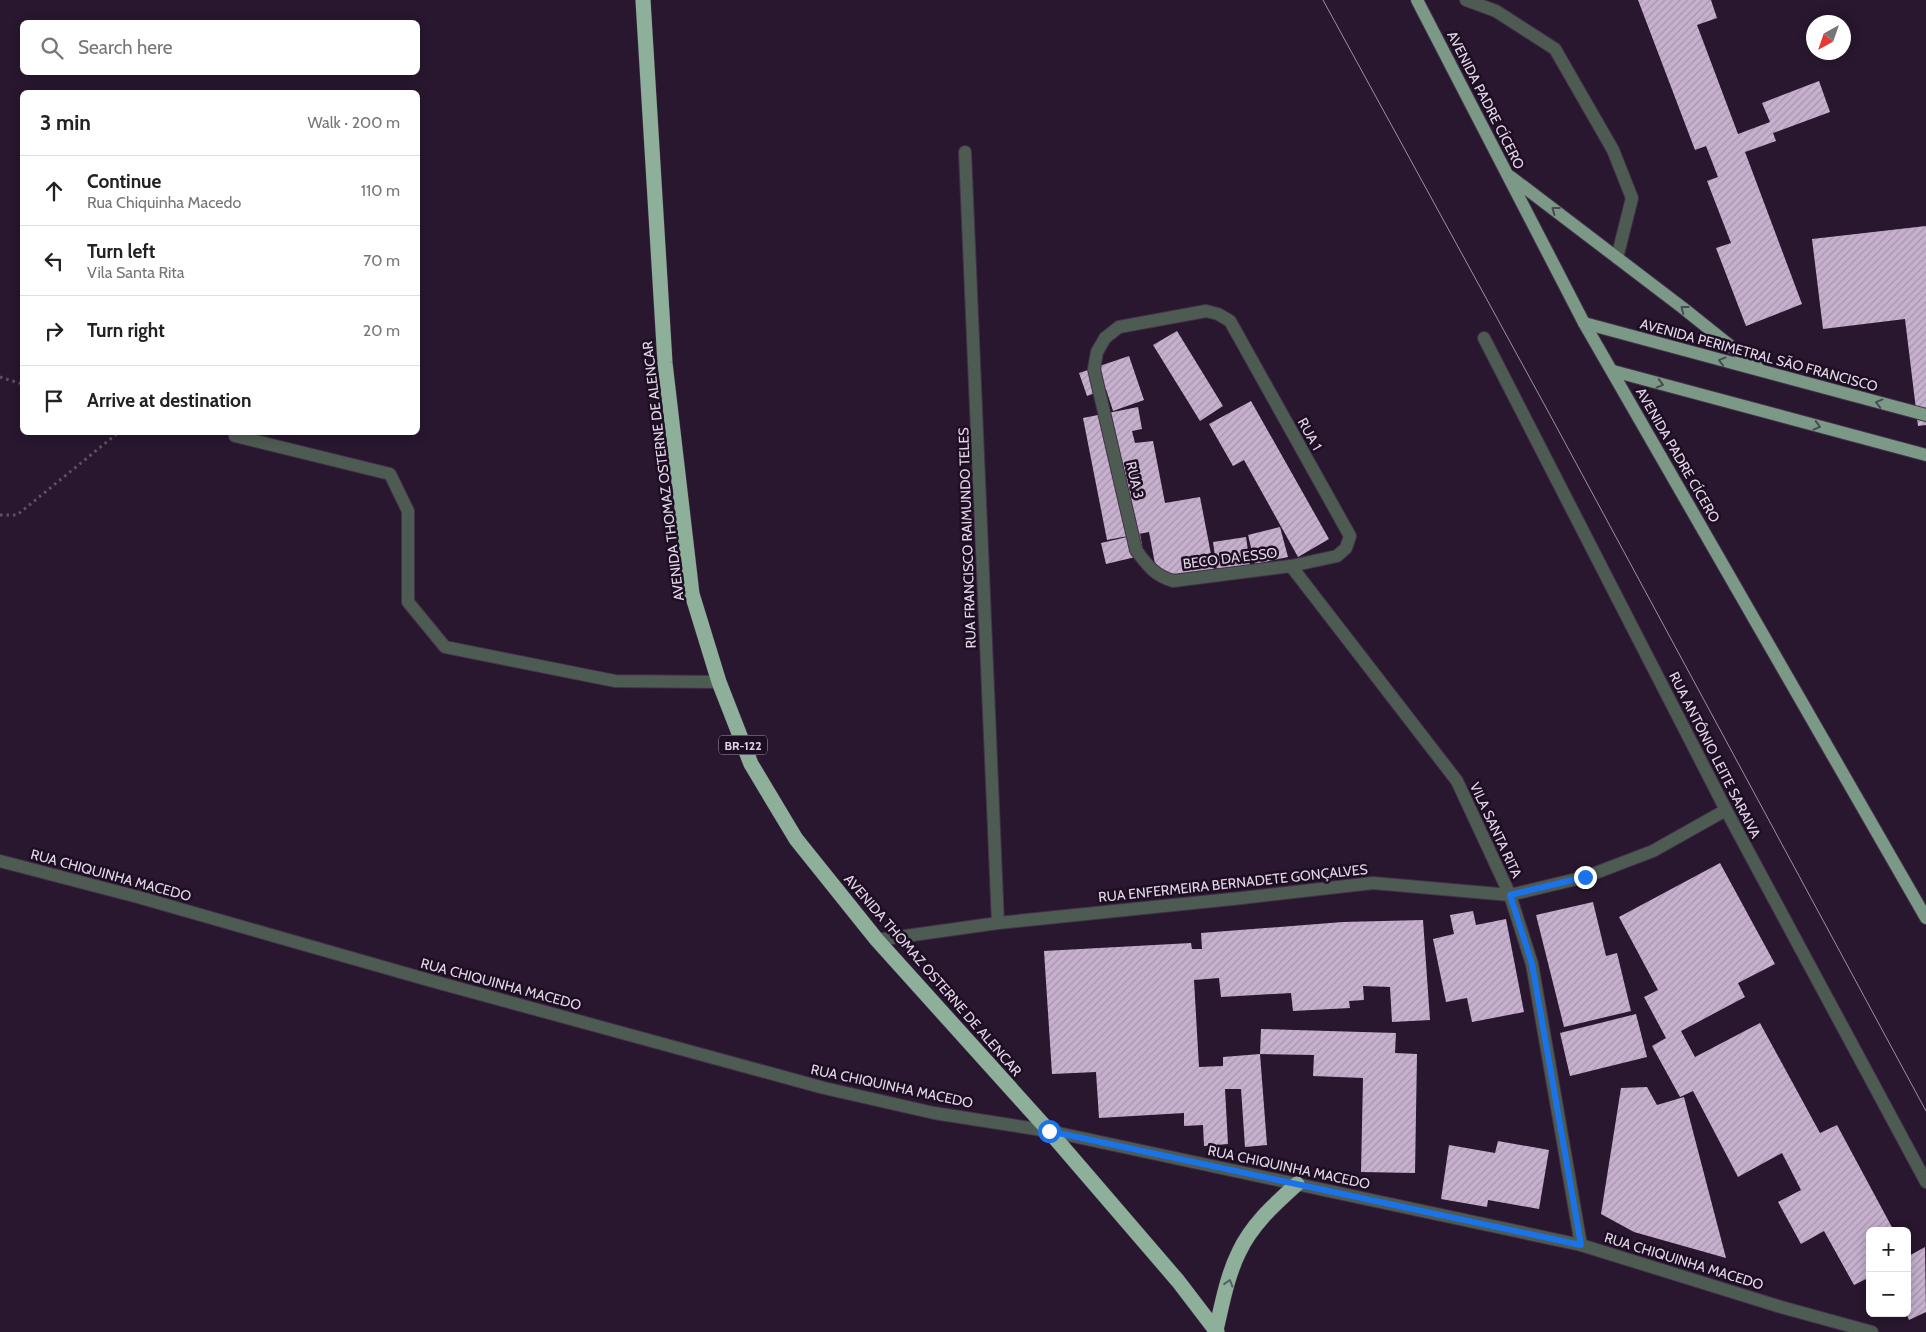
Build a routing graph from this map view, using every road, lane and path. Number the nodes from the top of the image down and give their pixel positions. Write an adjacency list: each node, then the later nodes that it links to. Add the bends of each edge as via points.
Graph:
1 (643, 0): 21 (highway, AVENIDA THOMAZ OSTERNE DE ALENCAR / BR-122, via 665,363 692,594)
2 (1417, 0): 5 (main road, AVENIDA PADRE CÍCERO)
3 (1466, 0): 6 (street, via 1496,11 1555,49 1613,150 1632,198)
4 (965, 152): 26 (street, RUA FRANCISCO RAIMUNDO TELES)
5 (1507, 174): 6 (main road, one-way to 5); 8 (main road, AVENIDA PADRE CÍCERO)
6 (1617, 258): 11 (main road, one-way to 6)
7 (1189, 313): 19 (street, RUA 1, via 1218,314 1230,322 1350,536 1346,548 1337,556); 20 (street, RUA 3, via 1119,327 1105,338 1097,352 1094,369 1136,550 1160,577)
8 (1584, 323): 10 (main road, AVENIDA PADRE CÍCERO); 11 (main road, AVENIDA PERIMETRAL SÃO FRANCISCO, one-way to 8)
9 (1484, 338): 22 (street, RUA ANTÔNIO LEITE SARAIVA)
10 (1613, 371): 17 (main road, one-way to 17); 25 (main road, AVENIDA PADRE CÍCERO)
11 (1763, 372): 14 (main road, AVENIDA PERIMETRAL SÃO FRANCISCO, one-way to 11)
12 (0, 376): 13 (path)
13 (20, 383)
14 (1926, 415)
15 (115, 435): 18 (path, via 17,515)
16 (235, 436): 21 (street, via 390,474 408,511 408,602 445,647 615,681)
17 (1926, 455)
18 (0, 515)
19 (1291, 566): 20 (street, BECO DA ESSO); 24 (street, VILA SANTA RITA, via 1457,781)
20 (1173, 581)
21 (718, 682): 27 (highway, AVENIDA THOMAZ OSTERNE DE ALENCAR / BR-122, via 751,764 796,839)
22 (1726, 810): 24 (street, RUA ENFERMEIRA BERNADETE GONÇALVES, via 1653,851 1585,877); 29 (street, RUA ANTÔNIO LEITE SARAIVA)
23 (0, 861): 28 (street, RUA CHIQUINHA MACEDO, via 824,1088 934,1114)
24 (1510, 895): 26 (street, RUA ENFERMEIRA BERNADETE GONÇALVES, via 1373,883); 31 (street, VILA SANTA RITA, via 1532,964)
25 (1926, 918)
26 (998, 923): 27 (street, RUA ENFERMEIRA BERNADETE GONÇALVES)
27 (878, 940): 28 (highway, AVENIDA THOMAZ OSTERNE DE ALENCAR / BR-122)
28 (1049, 1131): 30 (street, RUA CHIQUINHA MACEDO); 32 (highway, AVENIDA THOMAZ OSTERNE DE ALENCAR / BR-122, via 1178,1281)
29 (1926, 1182)
30 (1297, 1184): 31 (street, RUA CHIQUINHA MACEDO); 32 (highway, one-way to 30, via 1238,1252 1251,1230)
31 (1581, 1245): 33 (street, RUA CHIQUINHA MACEDO)
32 (1216, 1331)
33 (1872, 1332)

